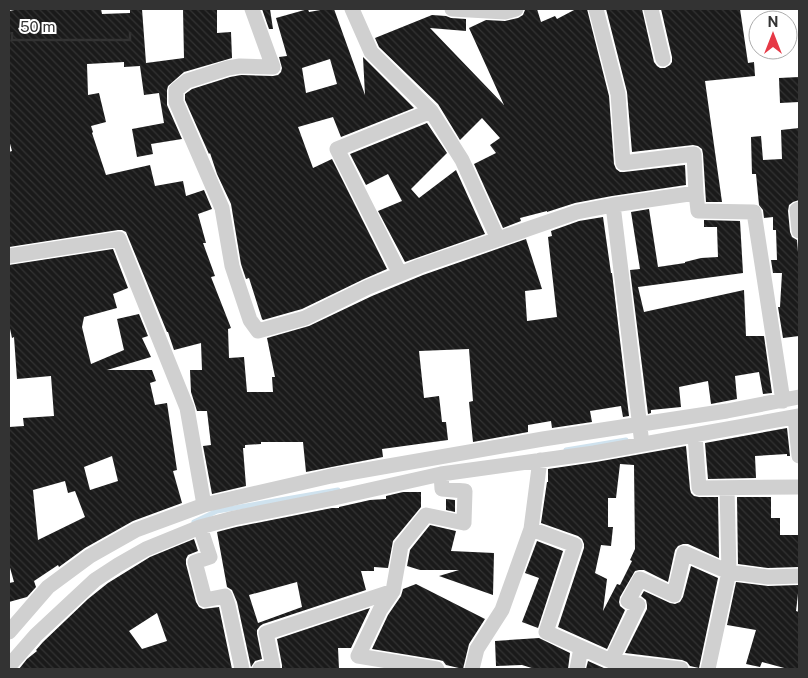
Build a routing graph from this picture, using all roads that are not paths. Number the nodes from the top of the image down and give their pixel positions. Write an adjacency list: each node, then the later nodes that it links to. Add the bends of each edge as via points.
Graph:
1 (252, 9): 15 (street, via 274,67 228,68 187,81 176,90 176,102 222,208 232,266 250,320 258,331 305,318)
2 (352, 9): 8 (street, via 371,52)
3 (452, 9): 4 (street, via 505,12)
4 (516, 9)
5 (596, 9): 9 (street, via 618,94 624,163 694,154)
6 (651, 9): 7 (street)
7 (663, 59)
8 (431, 111): 13 (street, via 462,160); 15 (street, via 337,149)
9 (696, 193): 10 (street); 17 (street, via 698,211 754,212)
10 (613, 205): 13 (street, via 577,212); 19 (street)
11 (799, 209): 12 (street)
12 (799, 231)
13 (498, 239): 15 (street)
14 (9, 256): 27 (street, via 119,239 187,408)
15 (400, 274)
16 (799, 397): 17 (street)
17 (782, 401): 19 (street)
18 (797, 417): 20 (street); 22 (street)
19 (640, 424): 21 (street); 27 (street, via 331,476)
20 (695, 436): 21 (street); 26 (street, via 699,488)
21 (642, 444): 23 (street)
22 (799, 456)
23 (540, 460): 24 (street); 29 (street)
24 (441, 474): 28 (street); 34 (street, via 442,489 465,491 464,523 426,515 401,546)
25 (799, 487): 26 (street)
26 (727, 488): 32 (street)
27 (204, 505): 30 (street)
28 (200, 527): 31 (street); 40 (street, via 210,557 195,562 205,600 225,596)
29 (532, 529): 36 (street, via 575,545 546,632); 43 (street, via 502,610 477,649)
30 (136, 530): 31 (street); 35 (street, via 90,556 48,587)
31 (146, 549): 38 (street, via 95,580 36,635)
32 (729, 572): 33 (street, via 768,577); 37 (street, via 684,553 674,595 640,579 628,601 638,605); 46 (street)
33 (799, 576)
34 (393, 591): 41 (street, via 266,633 274,667); 42 (street, via 358,656)
35 (9, 632)
36 (581, 648): 37 (street); 44 (street)
37 (610, 661): 39 (street)
38 (9, 666)
39 (653, 668): 45 (street)
40 (242, 669)
41 (260, 669)
42 (437, 669)
43 (472, 669)
44 (577, 669)
45 (681, 669)
46 (708, 669)

